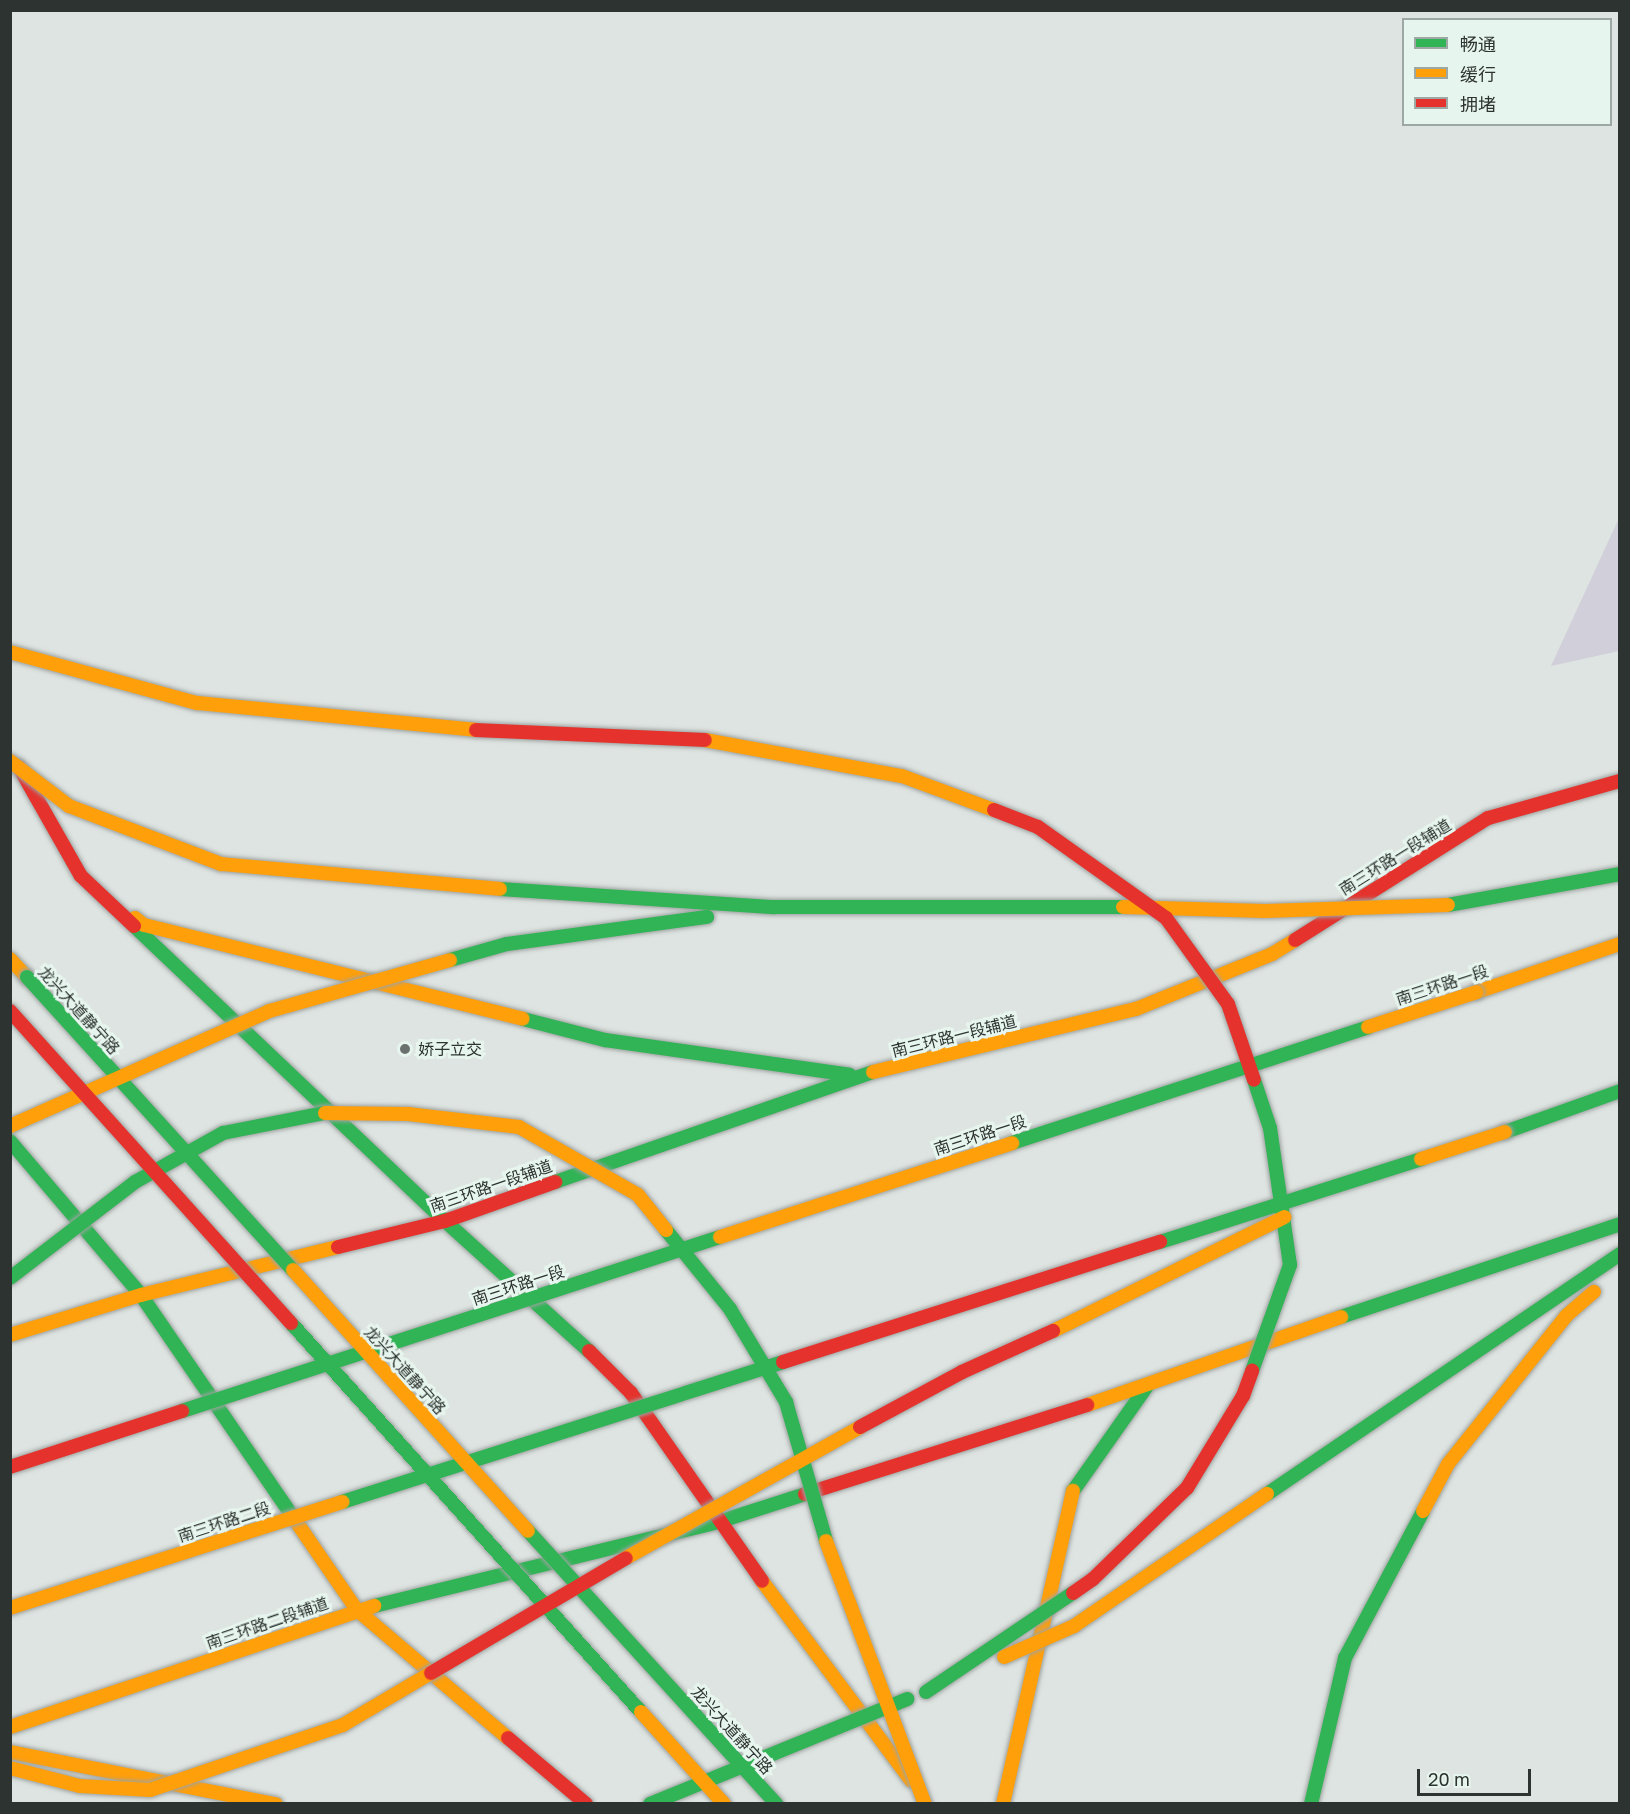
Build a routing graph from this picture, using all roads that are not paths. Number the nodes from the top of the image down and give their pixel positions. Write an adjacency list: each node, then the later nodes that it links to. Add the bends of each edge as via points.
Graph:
1 (10, 652): 28 (main road, bridge, via 197,702 417,727 726,741 902,776 1038,827 1166,918 1228,1005 1270,1128 1290,1265 1243,1396 1187,1488 1093,1579)
2 (10, 752): 6 (main road)
3 (10, 761): 7 (main road, bridge, via 69,806 221,864 445,885)
4 (1620, 781): 11 (main road, 南三环路一段辅道, via 1488,818 1272,954 1136,1009)
5 (1620, 874): 7 (main road, bridge, via 1439,907 1265,911 1039,905)
6 (81, 876): 11 (main road, via 144,925 605,1040); 16 (main road)
7 (774, 907): 13 (main road, bridge, via 507,944 269,1011)
8 (1620, 944): 24 (main road, 南三环路一段, bridge)
9 (10, 959): 36 (main road, 龙兴大道静宁路, bridge)
10 (10, 1011): 35 (main road, bridge)
11 (858, 1076): 16 (main road, 南三环路一段辅道)
12 (1620, 1090): 15 (main road, bridge, via 1505,1132)
13 (10, 1126)
14 (10, 1141): 21 (main road)
15 (1376, 1171): 26 (main road, 南三环路二段, bridge); 31 (main road, bridge, via 1090,1315 951,1378 730,1497 343,1725 150,1790 80,1786)
16 (445, 1221): 21 (main road, 南三环路一段辅道); 25 (main road, via 541,1304 631,1394)
17 (1620, 1224): 23 (main road, via 1503,1260)
18 (1620, 1254): 28 (main road, bridge, via 1074,1626)
19 (10, 1278): 37 (main road, bridge, via 135,1182 223,1133 314,1113 408,1114 519,1127 638,1195 730,1309 786,1402 823,1534)
20 (1611, 1278): 39 (main road, bridge, via 1566,1316 1448,1464 1345,1658)
21 (141, 1295): 22 (main road); 27 (main road)
22 (10, 1335)
23 (1147, 1386): 25 (main road); 38 (main road, via 1073,1489)
24 (10, 1467)
25 (718, 1522): 27 (main road, 南三环路二段辅道); 37 (main road)
26 (10, 1608)
27 (357, 1610): 29 (main road, 南三环路二段辅道); 33 (main road)
28 (926, 1692): 34 (main road, bridge)
29 (10, 1727)
30 (10, 1752): 32 (main road)
31 (10, 1768)
32 (276, 1803)
33 (586, 1803)
34 (650, 1803)
35 (724, 1803)
36 (776, 1803)
37 (927, 1803)
38 (1003, 1803)
39 (1311, 1803)

